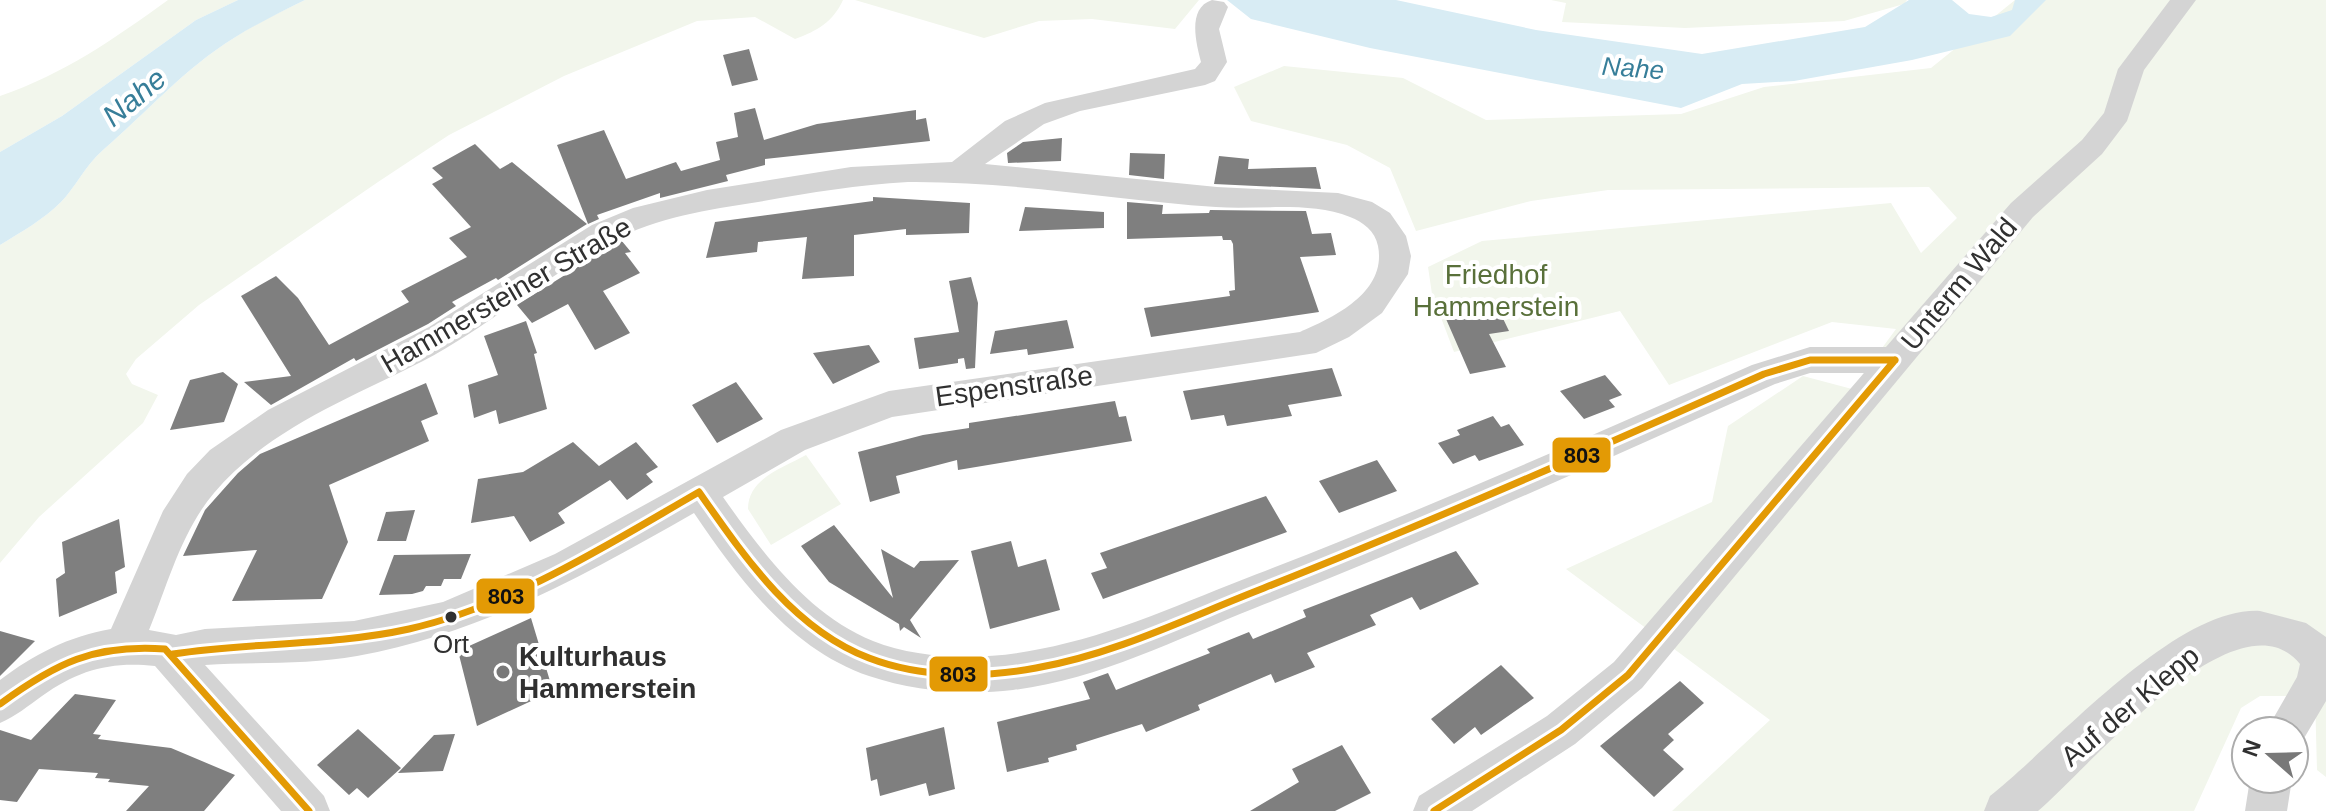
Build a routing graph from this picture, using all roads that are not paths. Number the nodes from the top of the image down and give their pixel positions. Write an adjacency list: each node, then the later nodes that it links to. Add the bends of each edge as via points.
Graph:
1 (2183, 0): 4 (street, Unterm Wald, via 2131,69 2117,115 2092,147 2022,210)
2 (1215, 7): 3 (street, via 1206,29 1214,62 1205,75 1025,119 987,144)
3 (957, 174): 5 (street, Espenstraße, via 1340,203 1381,220 1392,237 1393,274 1356,319 1304,344 889,404 793,440); 6 (street, Hammersteiner Straße, via 863,175 685,203 629,221 572,250 443,335 277,423 224,461 201,483 177,520)
4 (1895, 360): 5 (street, via 1810,360 1764,374 1282,581 1061,663 1012,672 912,669 867,657 829,638 735,545); 11 (street, Unterm Wald, via 1628,675 1561,730)
5 (699, 492): 7 (street, Espenstraße, via 568,565 447,618 354,639 205,647)
6 (123, 646): 7 (street); 8 (street, via 93,648 63,659)
7 (173, 654): 10 (street)
8 (0, 704)
9 (2296, 715): 12 (street, Auf der Klepp, via 2320,663 2297,637 2243,629 2207,642 2164,670)
10 (309, 811)
11 (1434, 811)
12 (2005, 811)

